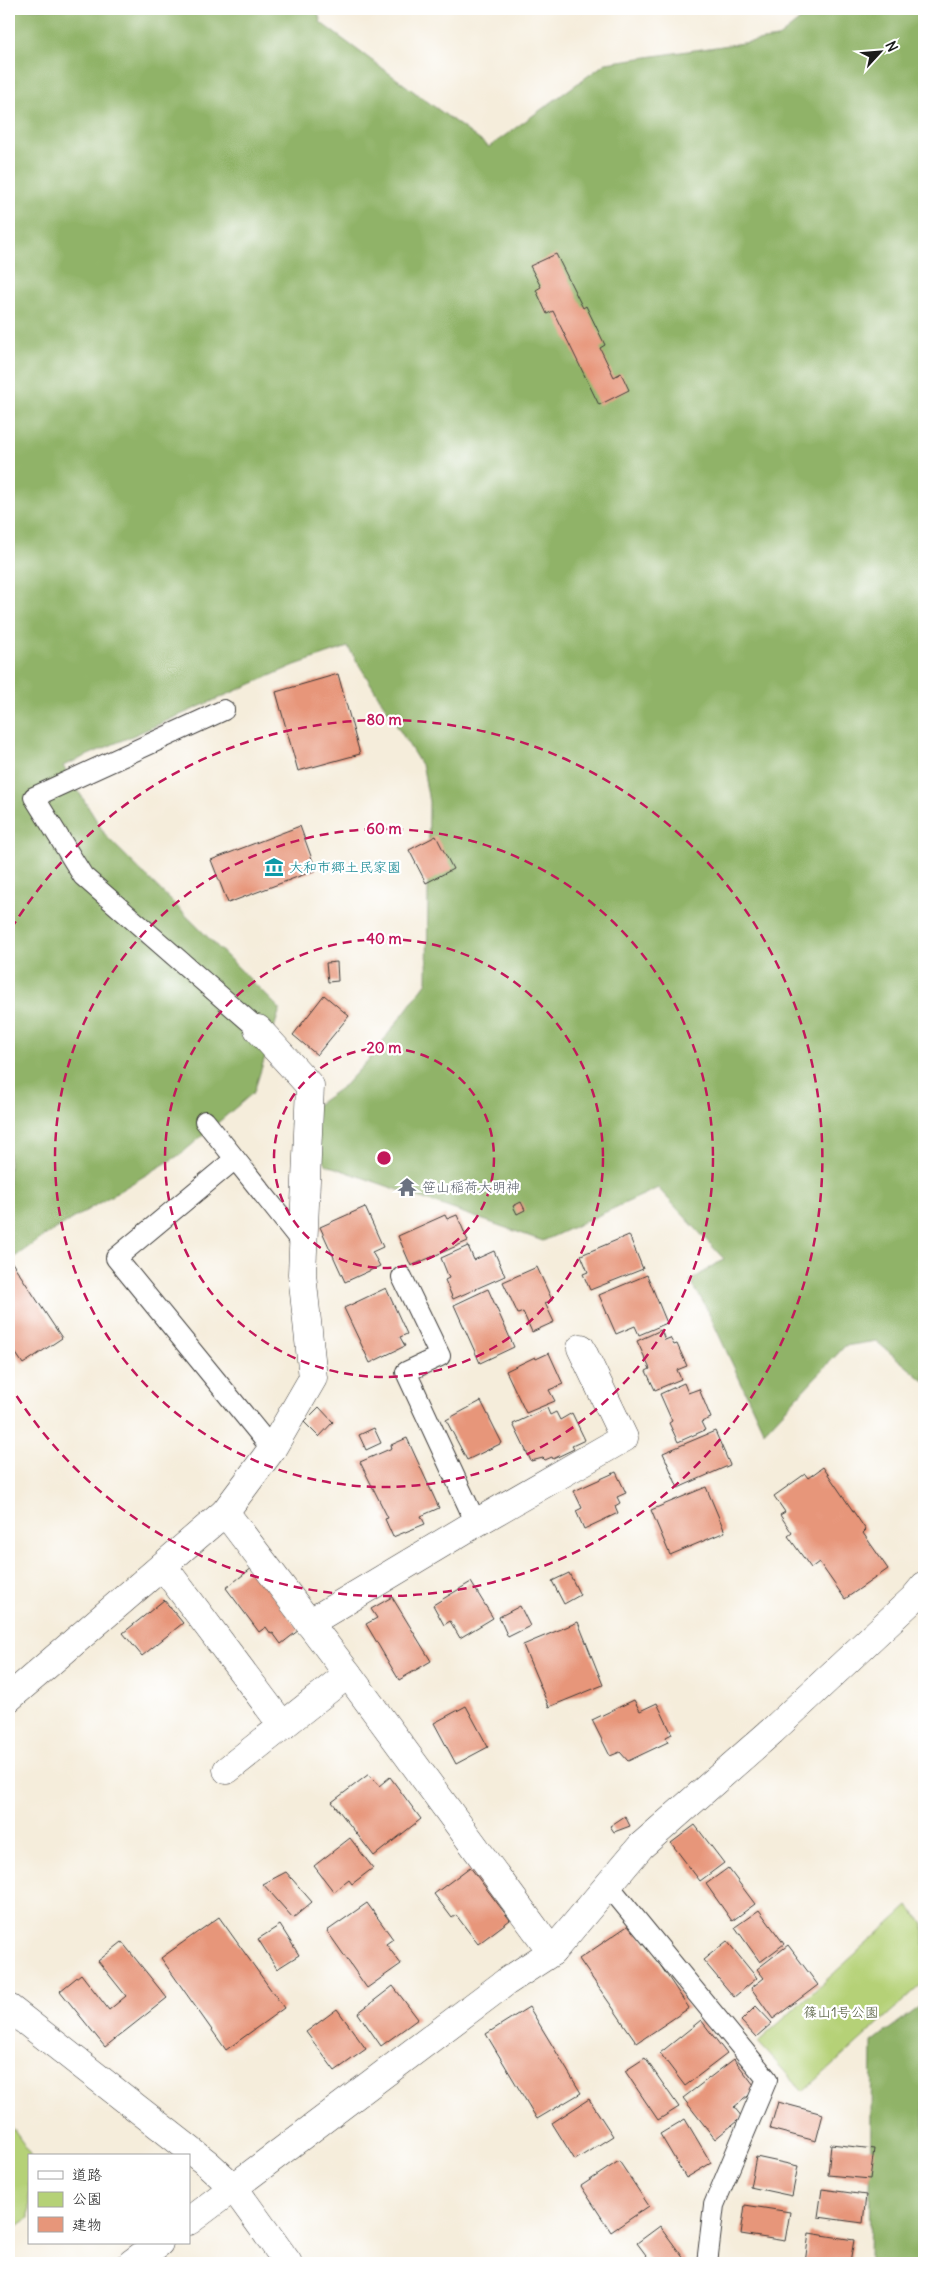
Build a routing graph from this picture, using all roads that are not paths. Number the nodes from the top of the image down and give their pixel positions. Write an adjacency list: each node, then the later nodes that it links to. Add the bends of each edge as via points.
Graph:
1 (224, 710): 2 (lane, via 34,797 83,876)
2 (258, 1029): 5 (street, via 310,1086)
3 (205, 1121): 4 (lane)
4 (235, 1159): 5 (lane); 8 (lane, via 116,1258)
5 (303, 1244): 8 (street, via 302,1274 312,1378)
6 (402, 1277): 10 (lane, via 440,1356 406,1372)
7 (581, 1348): 10 (street, via 624,1438)
8 (272, 1448): 9 (street)
9 (225, 1512): 11 (street); 13 (street)
10 (476, 1523): 13 (street)
11 (163, 1566): 15 (street); 16 (street)
12 (924, 1586): 18 (street, via 772,1731 641,1846)
13 (309, 1623): 14 (street)
14 (348, 1674): 16 (street); 19 (street)
15 (9, 1698)
16 (282, 1726): 17 (street)
17 (227, 1770)
18 (609, 1886): 19 (street); 26 (lane, via 768,2079 714,2205)
19 (552, 1952): 21 (street, via 506,1982)
20 (9, 2008): 21 (street)
21 (234, 2188): 22 (street); 25 (street)
22 (190, 2221)
23 (158, 2244): 24 (street)
24 (132, 2263)
25 (288, 2263)
26 (707, 2263)

